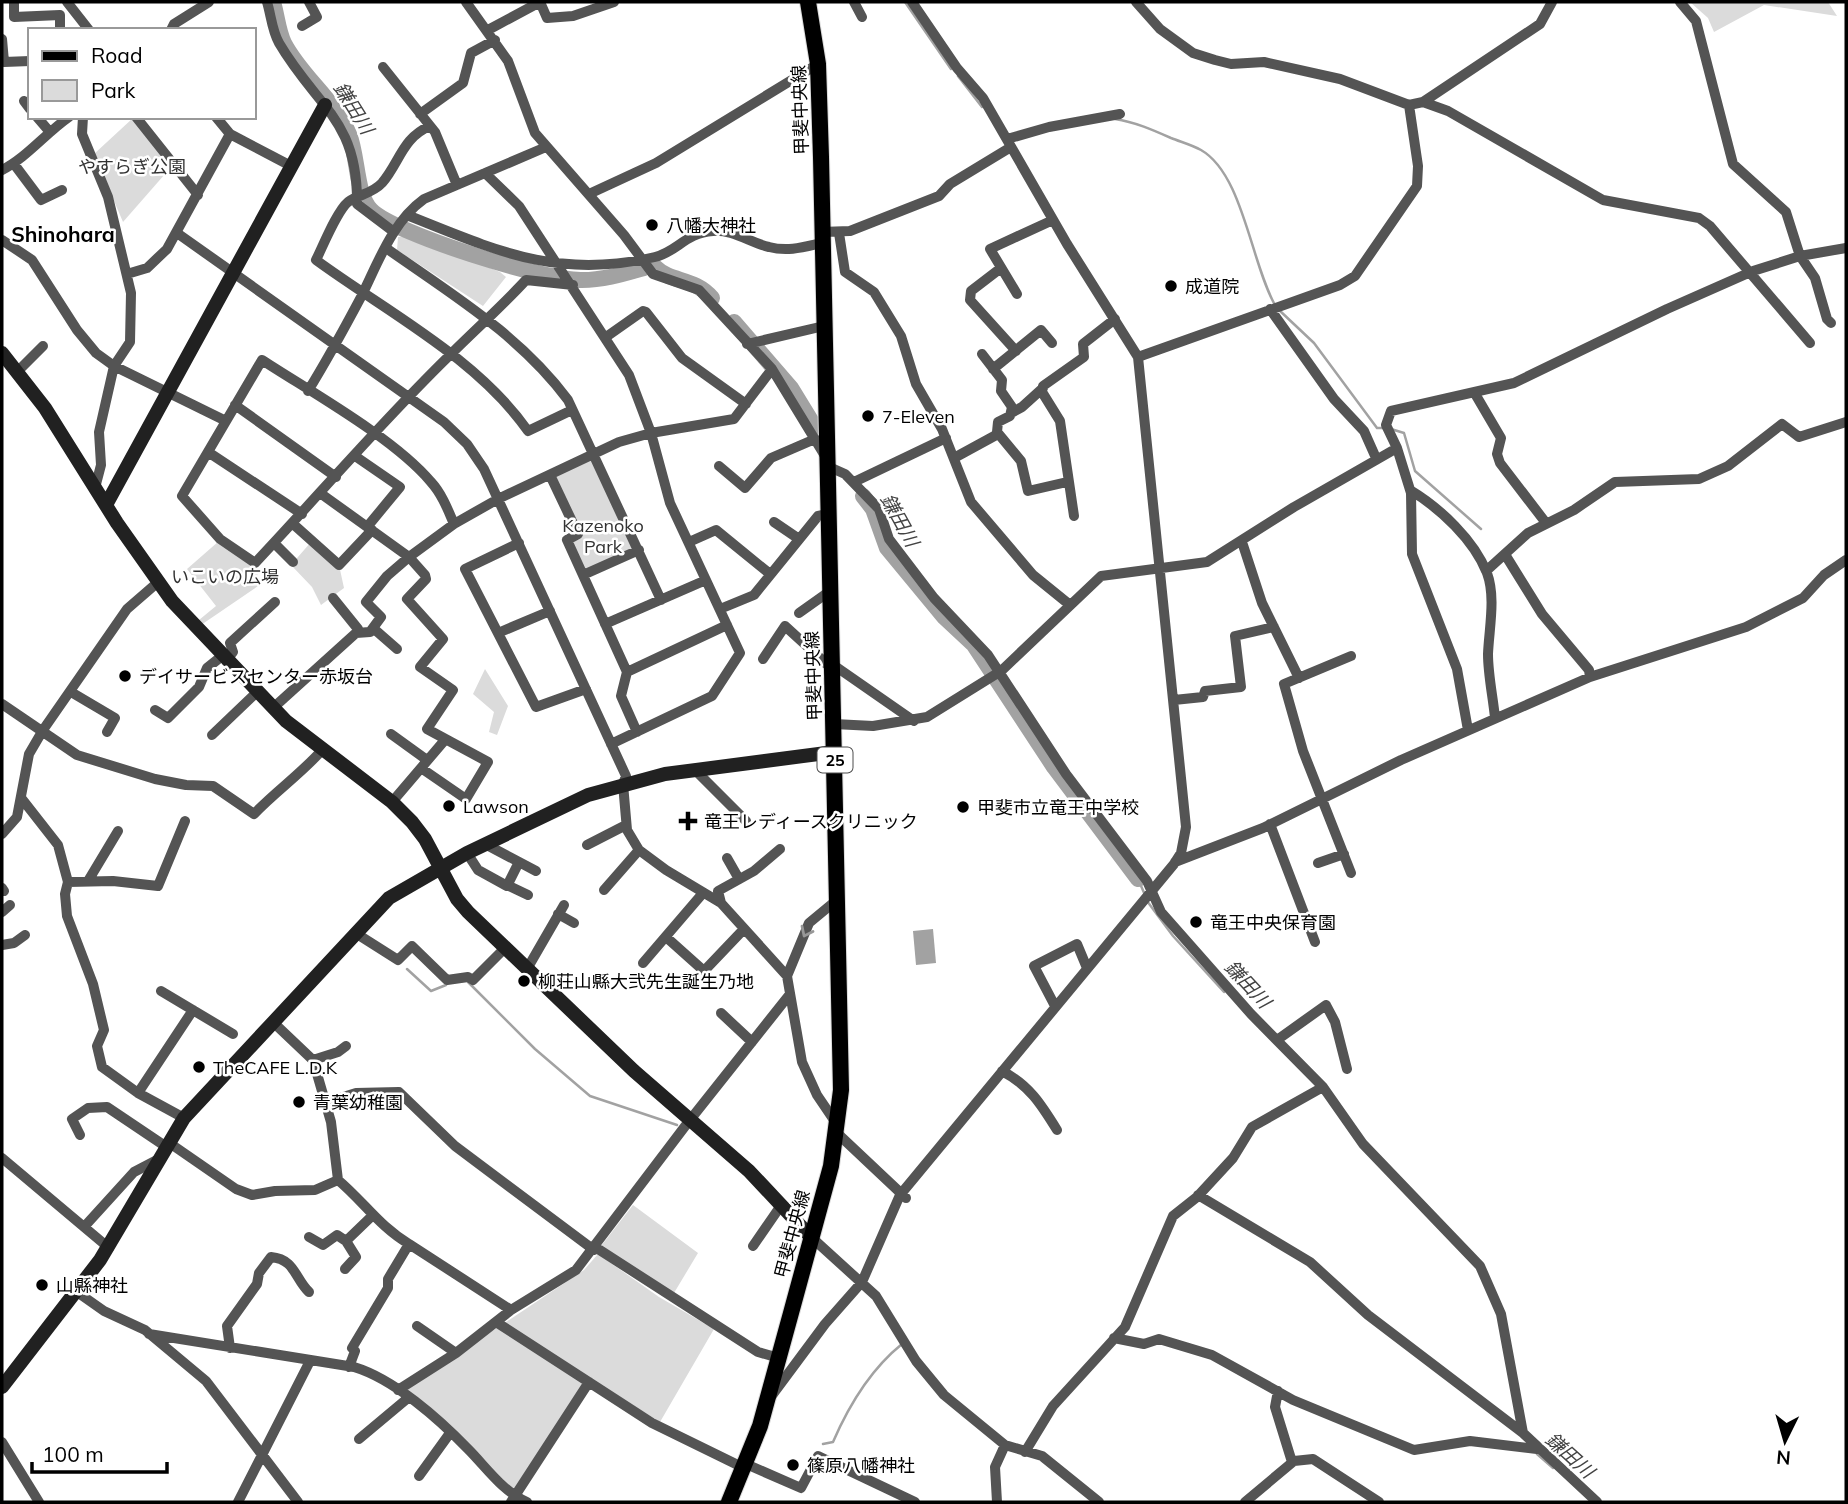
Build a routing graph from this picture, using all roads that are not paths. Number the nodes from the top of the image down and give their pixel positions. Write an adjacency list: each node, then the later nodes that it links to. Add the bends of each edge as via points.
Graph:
1 (14, 2): 14 (street)
2 (67, 2): 19 (street)
3 (209, 2): 20 (street)
4 (267, 2): 28 (street, via 277,40)
5 (309, 2): 17 (street, via 317,17)
6 (466, 2): 21 (street)
7 (610, 2): 21 (street, via 573,16 547,18 540,2)
8 (807, 2): 25 (main road, 甲斐中央線 / 25)
9 (854, 2): 15 (street)
10 (912, 2): 40 (street, via 983,98)
11 (1136, 2): 29 (street, via 1159,28 1192,52 1231,64 1264,62 1340,79)
12 (1552, 2): 27 (street, via 1540,24)
13 (1679, 2): 60 (street, via 1696,21 1732,164 1786,212)
14 (14, 17): 16 (street); 18 (street, via 60,15)
15 (862, 17)
16 (2, 23)
17 (302, 26)
18 (60, 28)
19 (87, 28)
20 (172, 28)
21 (488, 30): 23 (street)
22 (2, 39): 24 (street, via 4,62)
23 (495, 40): 30 (street, via 471,53 463,83); 41 (street, via 508,61 535,133)
24 (28, 61)
25 (818, 64): 48 (street, via 656,163); 56 (main road, 甲斐中央線 / 25)
26 (383, 67): 30 (street)
27 (1423, 102): 29 (street); 64 (street, via 1448,111 1603,200 1699,218)
28 (325, 105): 43 (street); 50 (street, via 354,156)
29 (1409, 105): 70 (street, via 1417,186 1354,276)
30 (420, 114): 37 (street)
31 (1120, 114): 40 (street, via 1049,127)
32 (39, 119): 38 (street)
33 (65, 119): 38 (street)
34 (83, 119): 65 (street, via 82,134 108,197)
35 (138, 119): 49 (street)
36 (218, 119): 39 (street)
37 (430, 126): 46 (street); 50 (street, via 405,143 381,184)
38 (49, 131): 42 (street)
39 (230, 134): 43 (street); 49 (street)
40 (1009, 143): 52 (street); 55 (street, via 939,196)
41 (546, 147): 45 (street); 48 (street)
42 (14, 164): 44 (street); 47 (street, via 41,200)
43 (291, 166): 66 (street)
44 (2, 170)
45 (485, 173): 46 (street); 62 (street, via 519,206)
46 (457, 185): 51 (street, via 424,198)
47 (62, 190)
48 (589, 194): 61 (street)
49 (198, 195): 54 (street)
50 (357, 199): 53 (street, via 371,217); 68 (street, via 348,202 316,260)
51 (407, 215): 53 (street); 62 (street, via 505,254)
52 (1053, 220): 63 (street, via 990,249); 71 (street)
53 (394, 232): 58 (street)
54 (177, 233): 65 (street, via 157,261); 66 (street)
55 (839, 233): 56 (street); 104 (street, via 845,272 874,292 901,336 916,384)
56 (822, 238): 61 (street, via 795,250 712,231 687,237 662,254); 74 (main road, 甲斐中央線 / 25)
57 (2, 240): 86 (street, via 32,260 76,330)
58 (386, 248): 68 (street); 72 (street)
59 (1846, 248): 60 (street)
60 (1800, 256): 64 (street); 73 (street, via 1815,278)
61 (643, 258): 62 (street, via 600,265); 78 (street, via 659,277 699,290)
62 (558, 263): 67 (street)
63 (1001, 268): 69 (street); 81 (street, via 971,291 970,300)
64 (1749, 273): 77 (street); 92 (street, via 1514,383)
65 (127, 274): 86 (street, via 130,342)
66 (234, 274): 80 (street); 93 (street)
67 (573, 285): 72 (street, via 526,280); 75 (street)
68 (362, 294): 80 (street); 84 (street)
69 (1017, 294)
70 (1270, 309): 85 (street); 111 (street, via 1364,432)
71 (1115, 319): 85 (street); 90 (street, via 1083,344 1084,357 1079,363)
72 (488, 320): 84 (street); 97 (street, via 547,372)
73 (1831, 323)
74 (824, 326): 78 (street); 112 (main road, 甲斐中央線 / 25)
75 (607, 337): 95 (street, via 646,312 682,358); 101 (street, via 633,384)
76 (1052, 343): 81 (street, via 1041,330)
77 (1810, 343)
78 (747, 344): 87 (street)
79 (43, 346): 89 (street)
80 (335, 346): 91 (street); 94 (street)
81 (1016, 351): 88 (street)
82 (2, 353): 89 (street)
83 (982, 354): 88 (street)
84 (450, 355): 94 (street); 97 (street, via 490,385 528,431)
85 (1138, 357): 141 (street)
86 (114, 366): 93 (street); 118 (street, via 99,432 102,456)
87 (772, 369): 95 (street); 105 (street)
88 (993, 369): 98 (street, via 1002,380 1000,391 1012,407)
89 (18, 371): 118 (street)
90 (1043, 388): 98 (street); 117 (street, via 1060,421)
91 (308, 391): 96 (street, via 262,359); 103 (street)
92 (1474, 392): 106 (street, via 1391,411 1386,425); 128 (street, via 1501,438 1500,463)
93 (167, 393): 99 (street); 122 (street)
94 (409, 398): 103 (street); 121 (street, via 467,443)
95 (746, 404): 101 (street, via 734,419)
96 (236, 405): 99 (street); 115 (street)
97 (572, 410): 108 (street)
98 (1011, 413): 102 (street, via 998,422)
99 (226, 421): 107 (street)
100 (1846, 422): 128 (street, via 1799,437 1782,424 1728,466 1699,479 1615,482)
101 (651, 433): 108 (street); 133 (street, via 670,503)
102 (998, 434): 110 (street); 117 (street, via 1021,461 1028,491)
103 (375, 435): 109 (street); 129 (street, via 433,484)
104 (946, 438): 110 (street); 116 (street)
105 (815, 439): 112 (street); 113 (street, via 771,458 745,488)
106 (1397, 448): 111 (street); 119 (street)
107 (208, 452): 123 (street); 134 (street, via 182,496 220,539 255,564)
108 (594, 454): 114 (street); 136 (street)
109 (355, 456): 115 (street); 130 (street, via 400,487)
110 (954, 458): 151 (street, via 971,502 983,519 1032,575)
111 (1376, 458): 132 (street)
112 (826, 462): 116 (street); 124 (main road, 甲斐中央線 / 25)
113 (719, 466)
114 (550, 475): 121 (street); 144 (street, via 578,534 567,540)
115 (336, 477): 120 (street)
116 (854, 482): 167 (street, via 878,509 889,539 918,579 977,640)
117 (1067, 482): 125 (street)
118 (96, 488): 122 (street)
119 (1410, 490): 142 (street, via 1431,502 1448,520); 181 (street, via 1412,554 1457,668)
120 (320, 494): 123 (street); 130 (street)
121 (498, 499): 129 (street); 135 (street)
122 (106, 505): 146 (street)
123 (302, 514): 127 (street)
124 (828, 514): 131 (street, via 818,516); 147 (main road, 甲斐中央線 / 25)
125 (1074, 516)
126 (774, 522): 131 (street)
127 (292, 523): 130 (street, via 340,565); 134 (street)
128 (1546, 523): 137 (street, via 1528,533)
129 (454, 524): 138 (street)
130 (370, 529): 138 (street)
131 (799, 539): 143 (street)
132 (1242, 541): 141 (street, via 1207,562); 157 (street)
133 (689, 542): 143 (street, via 716,530); 145 (street)
134 (274, 543): 140 (street)
135 (519, 543): 153 (street); 160 (street, via 465,569)
136 (639, 550): 144 (street); 149 (street)
137 (1506, 556): 142 (street); 168 (street, via 1542,614)
138 (409, 557): 158 (street, via 366,602 381,617); 186 (street, via 426,579 407,599 443,639 420,667 453,691 427,729)
139 (1846, 559): 168 (street, via 1803,598 1746,627)
140 (293, 562)
141 (1160, 567): 151 (street, via 1101,576); 173 (street)
142 (1486, 571): 177 (street)
143 (770, 574): 152 (street, via 754,595)
144 (583, 575): 155 (street)
145 (706, 580): 149 (street); 152 (street)
146 (157, 583): 163 (street); 171 (street, via 127,609)
147 (830, 591): 154 (street); 165 (main road, 甲斐中央線 / 25)
148 (333, 598): 159 (street, via 358,629)
149 (662, 600): 155 (street)
150 (275, 602): 163 (street, via 230,643 233,652)
151 (1070, 605): 167 (street)
152 (719, 609): 156 (street)
153 (550, 611): 160 (street); 170 (street)
154 (799, 613)
155 (605, 624): 166 (street)
156 (727, 625): 166 (street); 183 (street, via 740,653 712,696)
157 (1274, 627): 169 (street); 173 (street, via 1235,636 1241,687)
158 (373, 628): 159 (street); 161 (street)
159 (356, 633): 176 (street)
160 (498, 633): 170 (street, via 536,707)
161 (397, 649)
162 (1351, 656): 169 (street)
163 (224, 658): 172 (street); 175 (street, via 207,668 200,687 168,718)
164 (763, 659): 165 (street, via 785,626)
165 (832, 667): 178 (street); 179 (main road, 甲斐中央線 / 25)
166 (627, 672): 183 (street, via 621,696)
167 (998, 673): 178 (street, via 946,707); 220 (street)
168 (1590, 677): 177 (street)
169 (1299, 678): 194 (street, via 1284,684 1303,751)
170 (586, 689): 187 (street)
171 (71, 692): 180 (street); 182 (street, via 115,718)
172 (257, 692): 176 (street); 185 (street)
173 (1174, 700): 210 (street, via 1186,827)
174 (2, 704): 180 (street)
175 (156, 709)
176 (273, 709): 188 (street)
177 (1495, 718): 181 (street)
178 (914, 721): 179 (street)
179 (834, 724): 189 (main road, 甲斐中央線 / 25)
180 (43, 730): 188 (street, via 77,755 155,779 213,786 254,814 289,779 305,771); 193 (street, via 29,754)
181 (1468, 730): 194 (street)
182 (107, 732)
183 (637, 732): 187 (street)
184 (391, 734): 190 (street)
185 (212, 735)
186 (444, 741): 190 (street); 190 (street, via 488,762 466,799)
187 (611, 744): 192 (street, via 626,776)
188 (323, 749): 195 (street)
189 (834, 752): 191 (street); 223 (main road, 甲斐中央線 / 25)
190 (424, 764): 195 (street)
191 (695, 770): 192 (street); 197 (street)
192 (623, 783): 199 (street); 202 (street, via 565,803)
193 (22, 799): 201 (street, via 17,817); 216 (street, via 58,845)
194 (1324, 799): 198 (street); 207 (street)
195 (392, 802): 212 (street, via 425,839)
196 (185, 821): 217 (street, via 158,886)
197 (746, 821)
198 (1270, 824): 210 (street); 230 (street)
199 (626, 825): 203 (street); 205 (street)
200 (118, 831): 217 (street)
201 (2, 834)
202 (485, 844): 206 (street); 209 (street)
203 (587, 845)
204 (780, 849): 215 (street)
205 (639, 850): 219 (street); 221 (street)
206 (467, 853): 212 (street); 218 (street, via 478,870)
207 (1344, 854): 211 (street); 214 (street)
208 (727, 858): 215 (street)
209 (519, 862): 213 (street); 218 (street)
210 (1175, 862): 220 (street)
211 (1318, 863)
212 (440, 868): 227 (street, via 389,898); 232 (street, via 461,905)
213 (536, 871)
214 (1351, 873)
215 (739, 879): 224 (street, via 718,891)
216 (68, 881): 217 (street); 251 (street, via 66,915 93,984 104,1030 97,1046 102,1067)
217 (88, 881)
218 (507, 885): 222 (street)
219 (604, 890)
220 (1150, 891): 234 (street); 244 (street, via 1188,946)
221 (703, 893): 224 (street); 229 (street)
222 (528, 895)
223 (838, 899): 236 (street, one-way to 236, via 809,923); 255 (main road, 甲斐中央線 / 25, via 841,1090)
224 (721, 904): 226 (street)
225 (574, 923): 235 (street, via 561,909)
226 (744, 929): 229 (street, via 705,971); 236 (street)
227 (357, 934): 232 (street, via 398,960 412,946 447,980 468,976 473,980); 242 (street)
228 (25, 935): 231 (street)
229 (666, 937): 233 (street)
230 (1315, 942)
231 (2, 945)
232 (505, 948): 235 (street)
233 (643, 963)
234 (1087, 968): 239 (street); 239 (street, via 1077,944 1034,966)
235 (527, 970): 254 (street)
236 (787, 976): 238 (street)
237 (161, 991): 240 (street)
238 (790, 994): 245 (street); 255 (street, via 802,1062)
239 (1055, 1006): 249 (street)
240 (193, 1010): 243 (street); 251 (street)
241 (721, 1013): 245 (street)
242 (273, 1022): 247 (street); 253 (street)
243 (233, 1034)
244 (1277, 1040): 248 (street, via 1326,1005); 250 (street)
245 (752, 1042): 254 (street)
246 (346, 1046): 247 (street)
247 (313, 1060): 252 (street)
248 (1347, 1069)
249 (1002, 1071): 256 (street, via 1035,1095); 263 (street)
250 (1322, 1087): 262 (street, via 1252,1127 1233,1158); 295 (street, via 1363,1144 1487,1277 1501,1314)
251 (138, 1093): 253 (street)
252 (324, 1103): 261 (street); 273 (street, via 356,1093 400,1092 455,1146)
253 (184, 1118): 258 (street)
254 (691, 1121): 264 (street); 273 (street)
255 (837, 1129): 263 (street); 267 (main road, 甲斐中央線 / 25)
256 (1057, 1130)
257 (80, 1135): 258 (street, via 72,1119 88,1108 107,1107)
258 (166, 1144): 260 (street); 261 (street, via 252,1195 315,1190)
259 (2, 1158): 266 (street)
260 (157, 1160): 266 (street, via 134,1172); 272 (street)
261 (338, 1180): 265 (street)
262 (1198, 1195): 282 (street, via 1173,1216 1133,1311); 295 (street, via 1310,1262 1368,1315)
263 (903, 1197): 275 (street)
264 (782, 1204): 267 (street); 271 (street)
265 (373, 1215): 269 (street); 270 (street)
266 (84, 1227): 272 (street)
267 (810, 1236): 275 (street); 285 (main road, 甲斐中央線 / 25)
268 (309, 1237): 269 (street, via 323,1245 337,1236)
269 (346, 1241): 274 (street, via 356,1257)
270 (409, 1244): 278 (street); 287 (street, via 352,1348)
271 (753, 1246)
272 (109, 1248): 276 (street)
273 (594, 1248): 278 (street, via 576,1270); 285 (street, via 758,1352)
274 (345, 1269)
275 (862, 1283): 293 (street); 298 (street, via 876,1296 916,1361 944,1395)
276 (78, 1292): 281 (street); 288 (street)
277 (309, 1292): 283 (street, via 297,1270 281,1258 271,1257 227,1326)
278 (511, 1310): 279 (street)
279 (496, 1322): 284 (street); 289 (street)
280 (417, 1326): 284 (street)
281 (149, 1334): 283 (street); 301 (street, via 206,1381)
282 (1114, 1338): 291 (street, via 1144,1344 1159,1339 1212,1355); 300 (street, via 1053,1406)
283 (230, 1348): 286 (street)
284 (456, 1353): 290 (street)
285 (779, 1358): 293 (main road, 甲斐中央線 / 25)
286 (310, 1361): 287 (street); 301 (street)
287 (349, 1367): 290 (street, via 376,1374)
288 (3, 1382)
289 (589, 1382): 303 (street, via 652,1423); 305 (street)
290 (398, 1390): 292 (street)
291 (1278, 1391): 299 (street, via 1396,1446 1414,1450 1470,1441); 302 (street, via 1275,1407)
292 (408, 1398): 294 (street); 296 (street)
293 (767, 1401): 303 (main road, 甲斐中央線 / 25)
294 (450, 1433): 304 (street); 305 (street)
295 (1523, 1433): 299 (street)
296 (359, 1439)
297 (2, 1442): 306 (street)
298 (1005, 1445): 300 (street); 312 (street, via 995,1467)
299 (1537, 1449): 316 (street)
300 (1025, 1452): 313 (street, via 1042,1456)
301 (262, 1455): 307 (street); 308 (street)
302 (1292, 1462): 314 (street); 315 (street, via 1313,1459)
303 (745, 1466): 310 (main road, 甲斐中央線 / 25); 311 (street, via 801,1488 818,1456)
304 (419, 1476)
305 (512, 1499): 309 (street)
306 (39, 1502)
307 (238, 1502)
308 (298, 1502)
309 (527, 1502)
310 (729, 1502)
311 (915, 1502)
312 (997, 1502)
313 (1099, 1502)
314 (1245, 1502)
315 (1379, 1502)
316 (1597, 1502)

